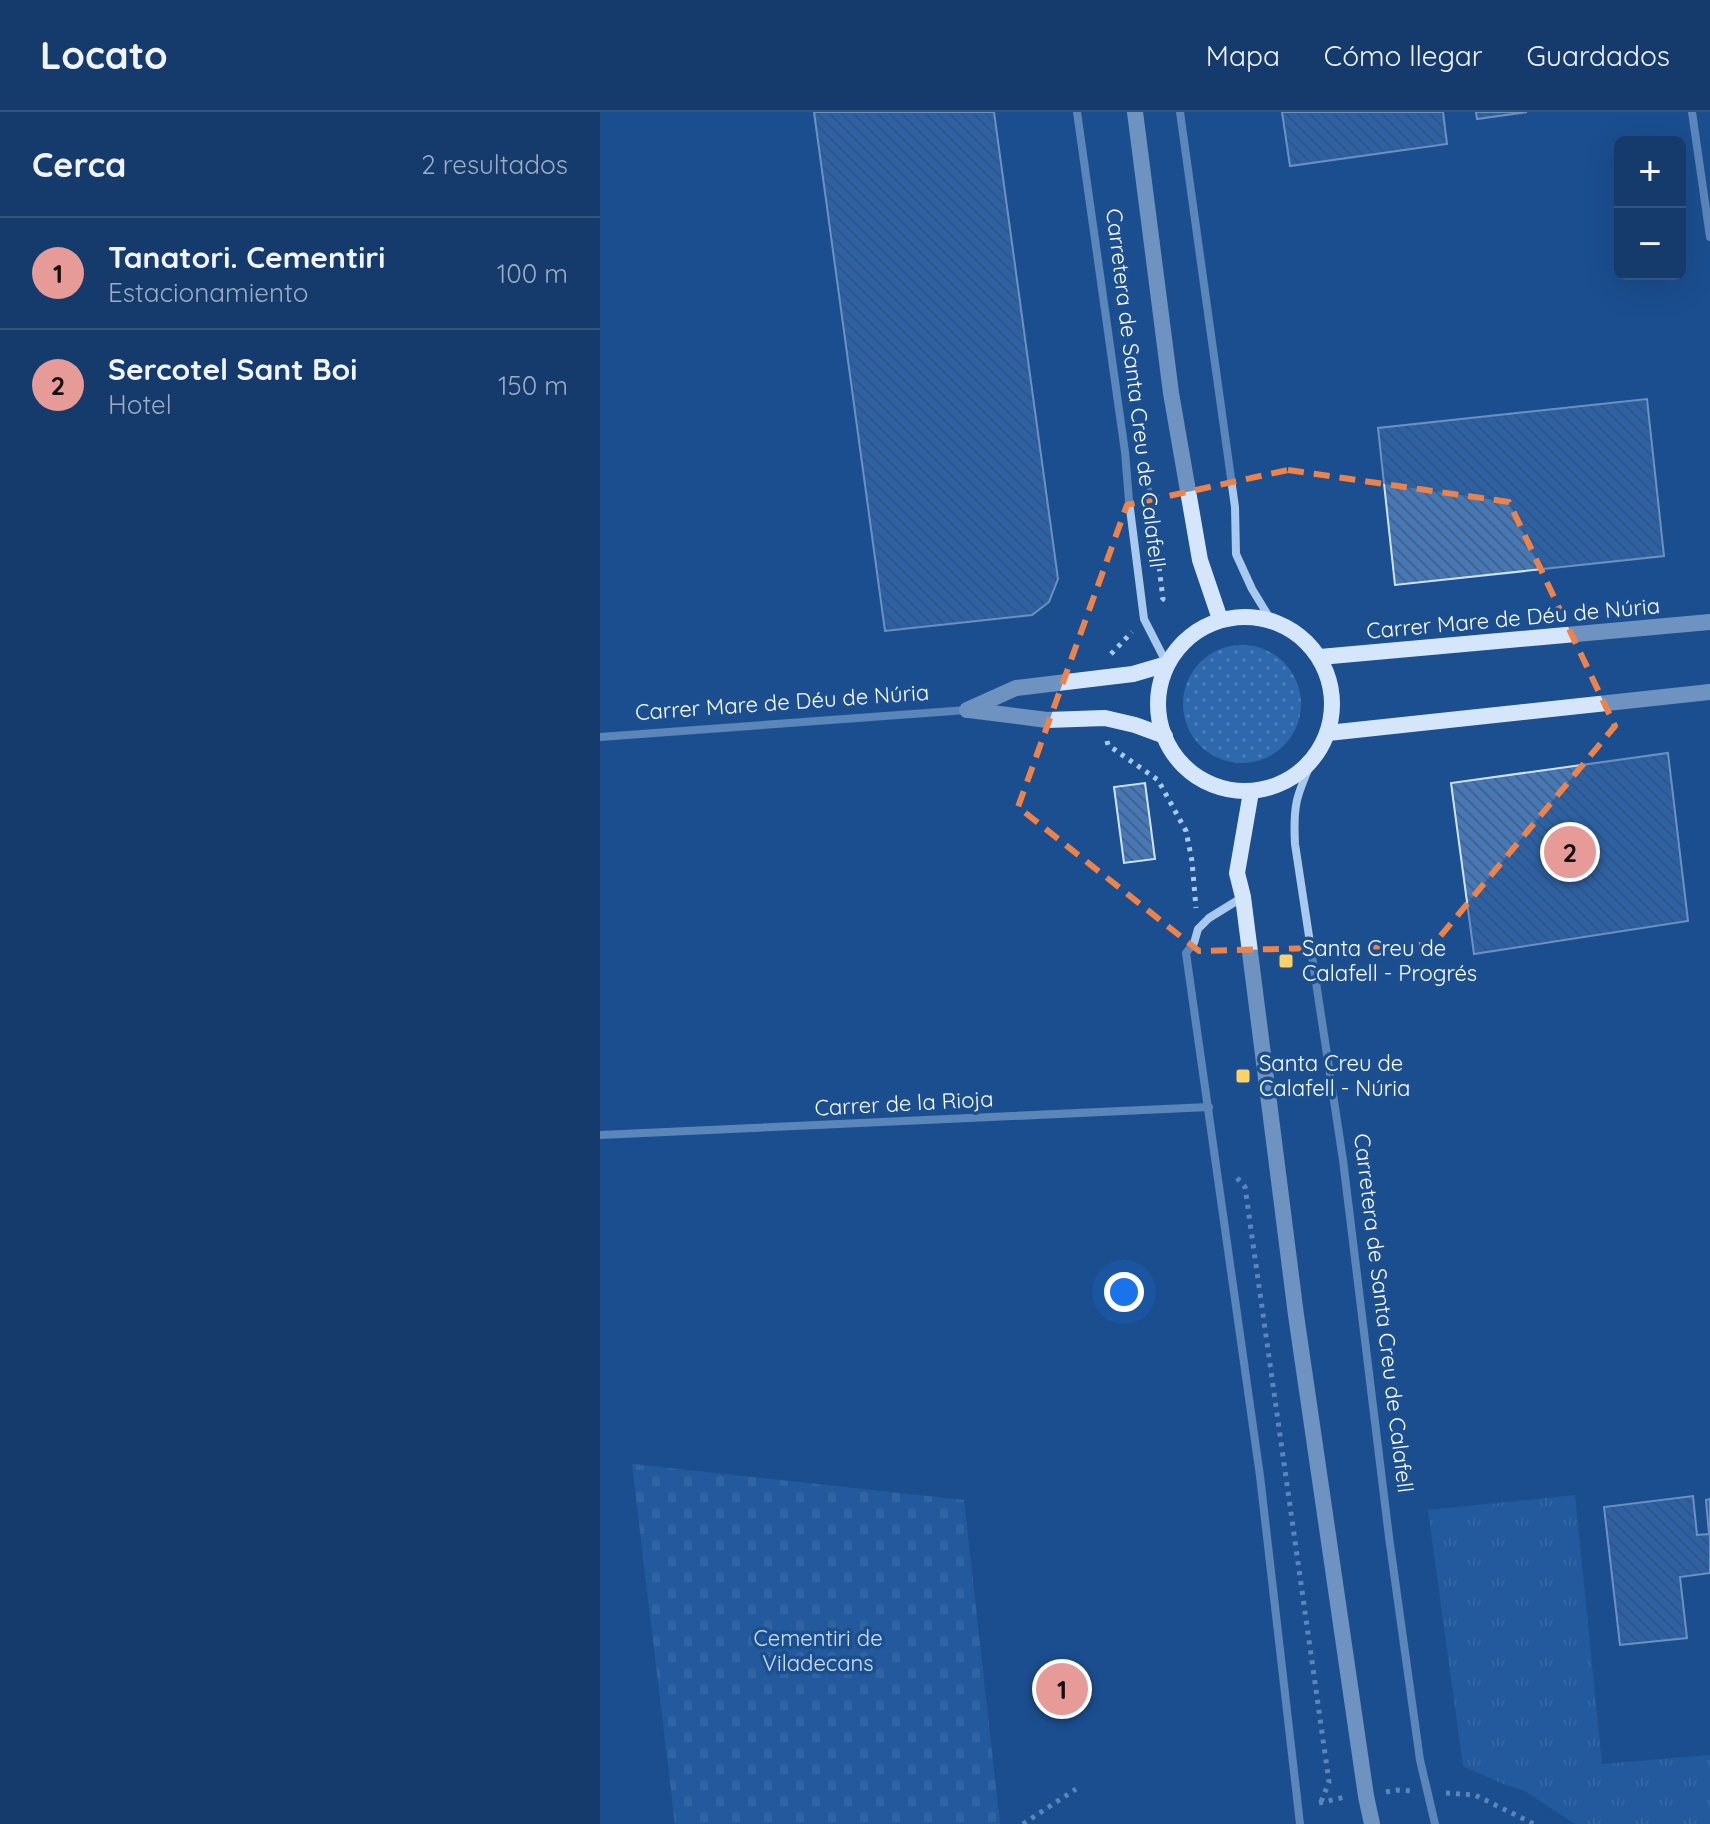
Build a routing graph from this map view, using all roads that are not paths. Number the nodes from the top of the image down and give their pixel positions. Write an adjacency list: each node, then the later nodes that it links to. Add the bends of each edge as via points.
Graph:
1 (1077, 112): 10 (street, Carretera de Santa Creu de Calafell, via 1144,619)
2 (1135, 112): 6 (street, Carretera de Santa Creu de Calafell, via 1171,393 1200,560)
3 (1180, 112): 7 (street, via 1235,507 1236,554)
4 (1692, 112): 5 (street)
5 (1710, 237)
6 (1220, 619): 7 (street, via 1255,617); 10 (street, via 1185,640)
7 (1272, 622): 9 (street, via 1292,629)
8 (1710, 622): 9 (street, Carrer Mare de Déu de Núria)
9 (1320, 657): 13 (street, via 1332,693)
10 (1167, 664): 12 (street, via 1133,674 1016,688); 14 (street, via 1158,692)
11 (1710, 692): 13 (street)
12 (967, 710): 14 (street, via 1047,720 1105,718); 15 (street, Carrer Mare de Déu de Núria)
13 (1328, 733): 16 (street)
14 (1165, 736): 17 (street, via 1173,754 1196,777 1226,790)
15 (600, 737)
16 (1311, 763): 17 (street, via 1280,785); 23 (street, Carretera de Santa Creu de Calafell, via 1297,794 1295,844 1343,1160 1420,1760)
17 (1251, 792): 18 (street, via 1237,873)
18 (1243, 897): 19 (street, via 1209,918 1186,953); 22 (street, via 1296,1315)
19 (1209, 1107): 20 (street, Carrer de la Rioja); 21 (street, via 1260,1476)
20 (600, 1135)
21 (1300, 1824)
22 (1372, 1824)
23 (1435, 1824)

